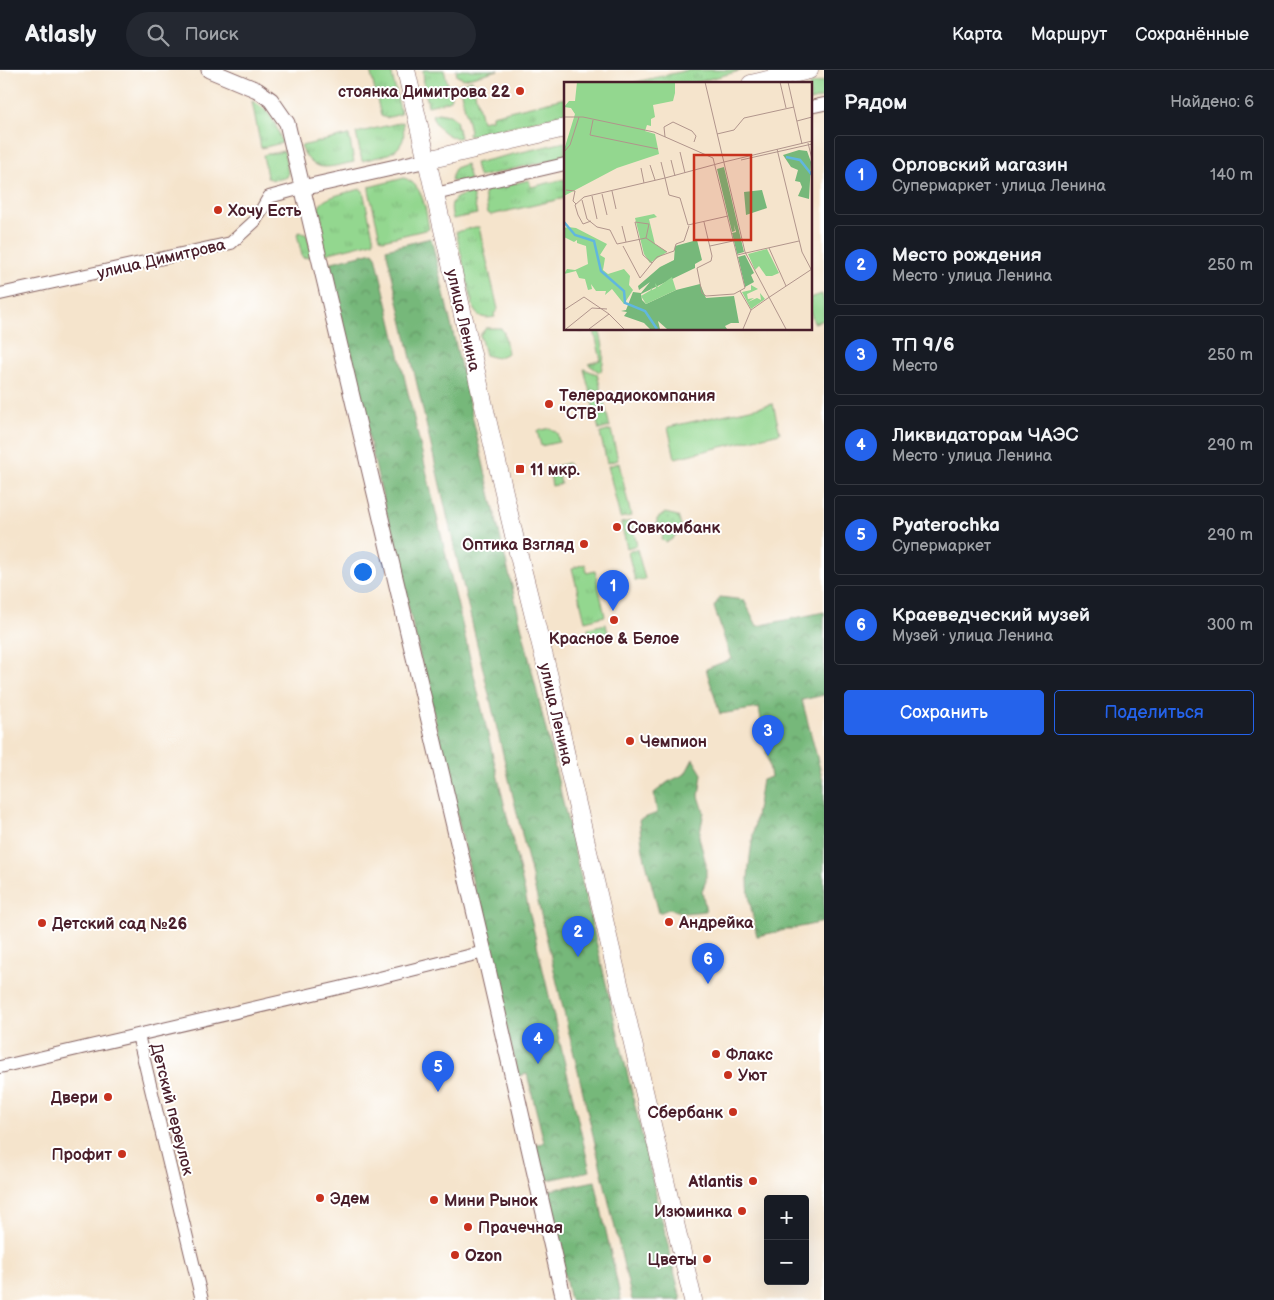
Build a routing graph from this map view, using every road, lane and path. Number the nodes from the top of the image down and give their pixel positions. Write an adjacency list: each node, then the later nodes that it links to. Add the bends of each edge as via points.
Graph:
1 (209, 70): 8 (street, via 257,90 271,100 287,123)
2 (406, 70): 6 (main road, улица Ленина)
3 (810, 70): 4 (main road)
4 (759, 82)
5 (564, 128): 6 (main road)
6 (427, 160): 8 (street); 9 (main road, улица Ленина)
7 (564, 164): 9 (street)
8 (302, 188): 10 (street, улица Димитрова, via 269,198 255,221 231,243); 11 (street)
9 (435, 194): 16 (main road, улица Ленина)
10 (0, 294)
11 (484, 952): 12 (street); 15 (street)
12 (138, 1035): 13 (street, Детский переулок); 14 (street, Детский переулок)
13 (0, 1067)
14 (202, 1300)
15 (564, 1300)
16 (694, 1300)

